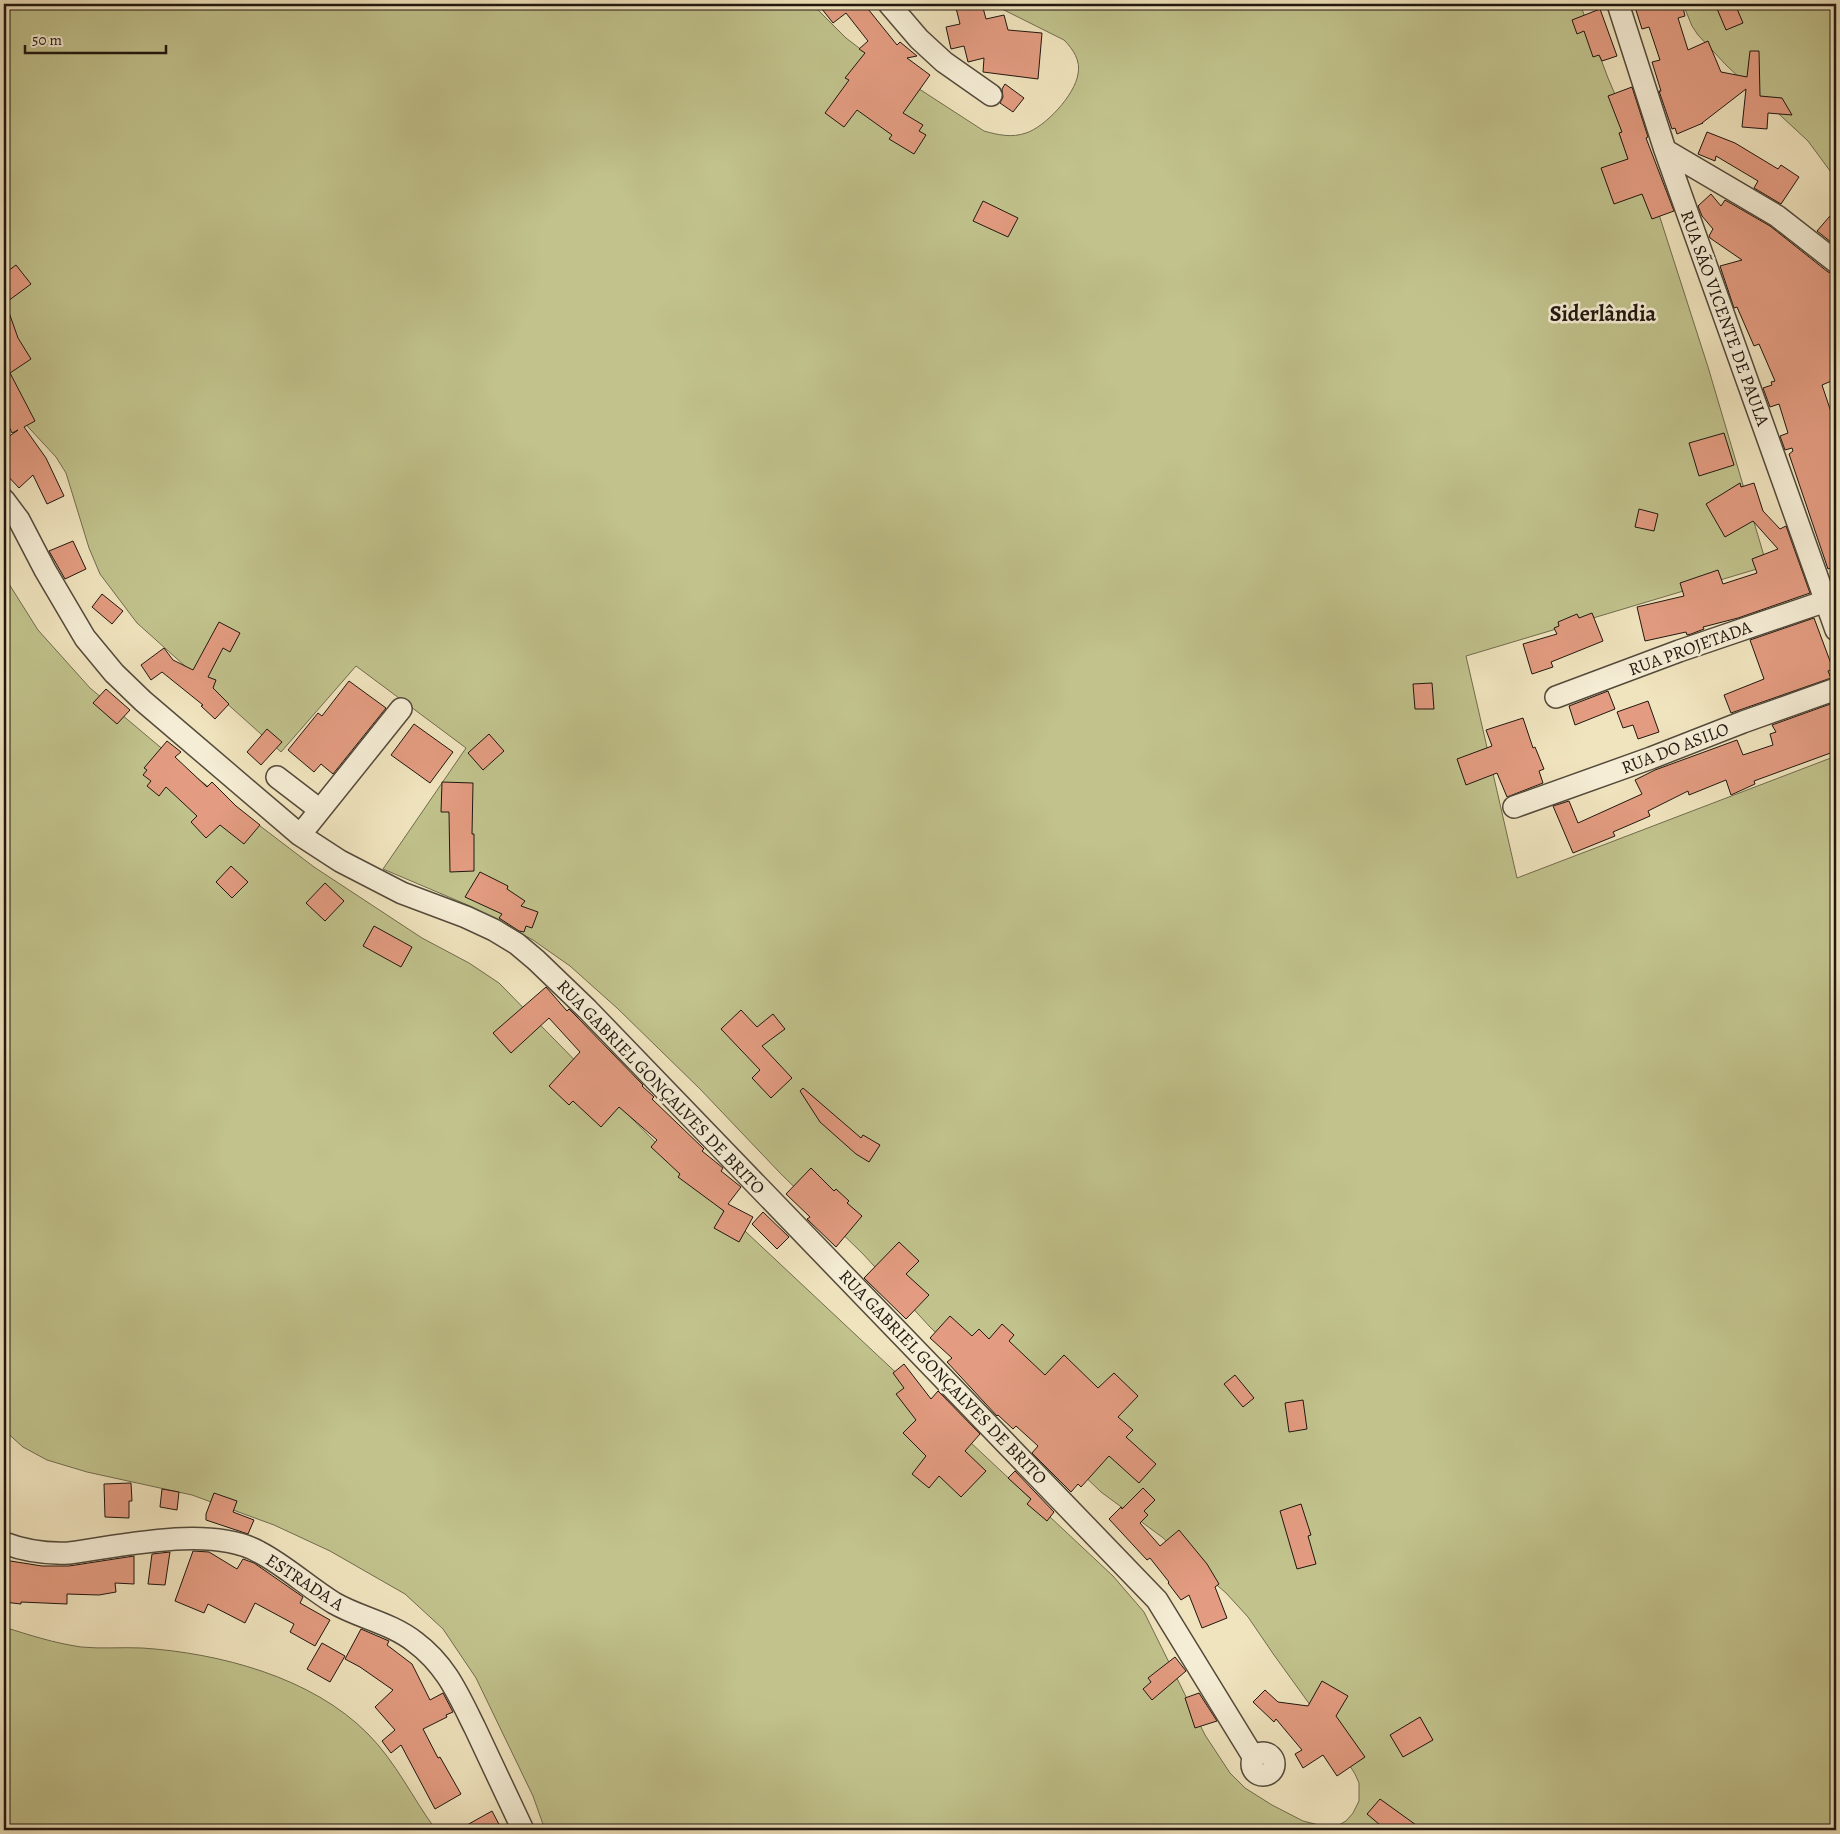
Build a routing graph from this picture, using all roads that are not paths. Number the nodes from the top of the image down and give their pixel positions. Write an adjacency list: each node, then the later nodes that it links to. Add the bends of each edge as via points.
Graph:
1 (889, 4): 3 (street, via 944,62)
2 (1618, 4): 4 (street, RUA SÃO VICENTE DE PAULA)
3 (991, 94)
4 (1665, 150): 5 (street, via 1777,216); 7 (street, RUA SÃO VICENTE DE PAULA)
5 (1836, 262)
6 (4, 500): 15 (street, RUA GABRIEL GONÇALVES DE BRITO, via 19,520 85,638 114,673)
7 (1826, 601): 8 (street, RUA SÃO VICENTE DE PAULA); 10 (street, RUA PROJETADA)
8 (1836, 630)
9 (1836, 689): 13 (street, RUA DO ASILO)
10 (1556, 697)
11 (401, 709): 14 (street)
12 (277, 777): 14 (street)
13 (1514, 807)
14 (320, 810): 15 (street)
15 (300, 835): 17 (street, RUA GABRIEL GONÇALVES DE BRITO, via 340,861 402,893 494,930 543,966 1157,1600)
16 (4, 1543): 18 (street, ESTRADA A, via 53,1554 199,1538 235,1543 258,1551 314,1591 388,1626 435,1658 449,1677)
17 (1254, 1758)
18 (523, 1830)

